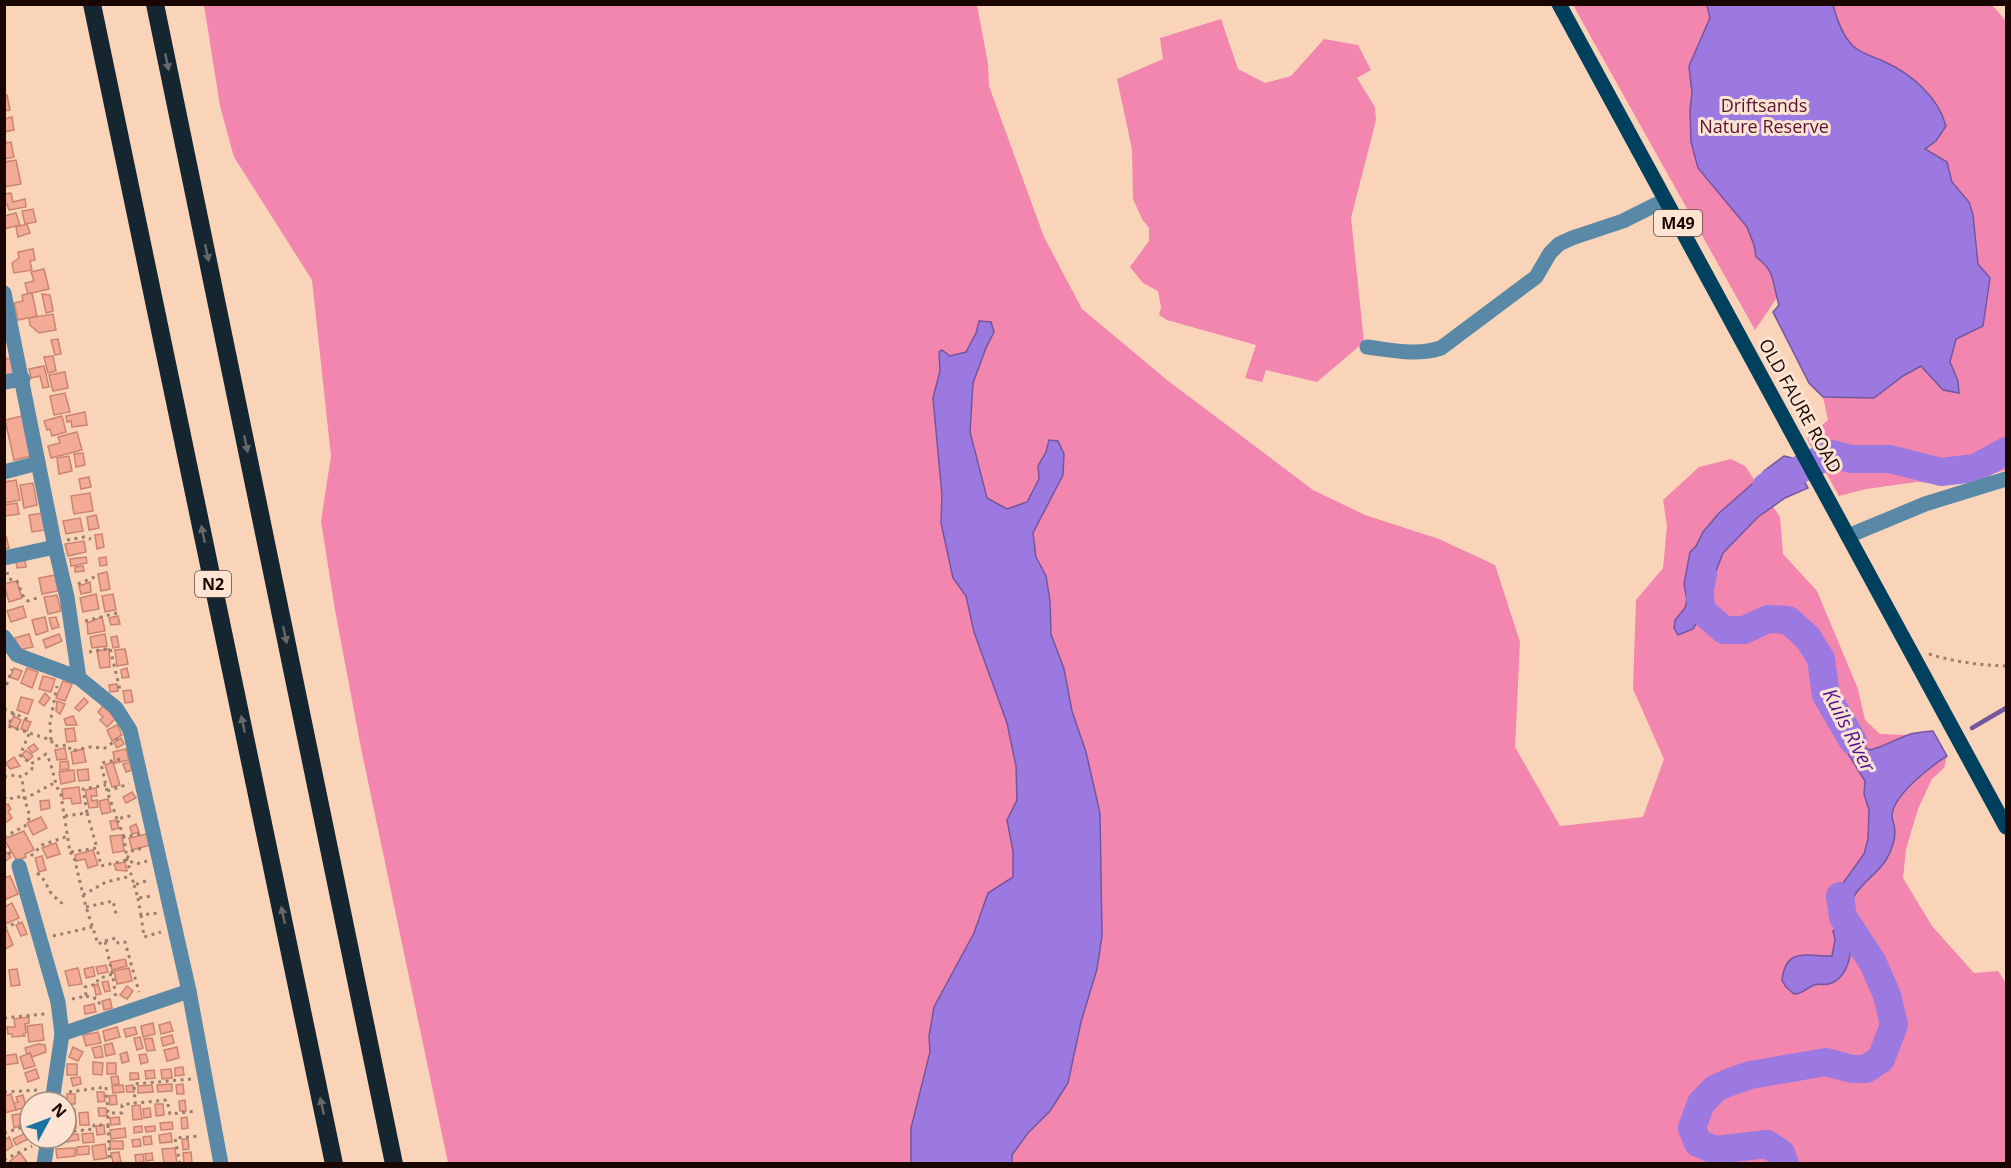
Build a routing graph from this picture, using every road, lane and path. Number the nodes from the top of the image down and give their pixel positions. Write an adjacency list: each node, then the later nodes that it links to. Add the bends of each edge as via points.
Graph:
1 (92, 4): 94 (highway, N2, one-way to 1)
2 (155, 4): 95 (highway, one-way to 95)
3 (1559, 4): 4 (main road, OLD FAURE ROAD / M49)
4 (1665, 200): 6 (street, via 1623,221 1559,244 1536,277 1440,348 1418,353); 12 (main road, OLD FAURE ROAD / M49)
5 (5, 293): 7 (street)
6 (1367, 347)
7 (23, 379): 8 (street); 9 (street)
8 (4, 382)
9 (38, 463): 10 (street); 14 (street)
10 (4, 472)
11 (2007, 479): 12 (street, via 1925,504)
12 (1848, 536): 22 (main road, OLD FAURE ROAD / M49)
13 (91, 539): 14 (path, via 84,537)
14 (54, 545): 15 (street); 17 (street)
15 (6, 564): 18 (path, via 9,579 17,581 24,598)
16 (97, 576): 17 (path)
17 (65, 587): 20 (street)
18 (40, 597)
19 (117, 613): 20 (path, via 89,618 86,622)
20 (71, 621): 23 (street)
21 (4, 637): 25 (street, via 17,655)
22 (1910, 648): 24 (path, via 1947,659); 48 (main road, OLD FAURE ROAD / M49)
23 (75, 656): 26 (street); 27 (path, via 110,648)
24 (2007, 666)
25 (62, 671): 26 (street); 33 (path, via 53,697)
26 (79, 678): 31 (street, via 116,708)
27 (120, 691)
28 (4, 709): 29 (path)
29 (14, 713): 30 (path); 32 (path, via 8,726)
30 (29, 720)
31 (130, 730): 33 (path, via 105,748 71,751 68,745 54,746); 34 (street)
32 (29, 734): 33 (path); 35 (path, via 20,755)
33 (51, 740)
34 (136, 757): 38 (street); 40 (path, via 102,763)
35 (31, 764): 37 (path, via 32,769); 39 (path, via 46,754)
36 (4, 777): 37 (path)
37 (22, 777): 43 (path)
38 (141, 781): 41 (path); 44 (street)
39 (56, 782): 43 (path); 46 (path)
40 (106, 785): 41 (path); 45 (path, via 83,789)
41 (107, 791): 47 (path)
42 (4, 797): 43 (path)
43 (24, 798): 50 (path, via 30,818 25,826)
44 (148, 811): 47 (path); 52 (street)
45 (87, 813): 46 (path); 53 (path)
46 (64, 816): 49 (path)
47 (117, 819): 51 (path)
48 (2007, 826)
49 (68, 836): 54 (path); 56 (path, via 42,845)
50 (4, 837)
51 (124, 837): 52 (path); 55 (path)
52 (155, 845): 55 (path, via 132,851); 55 (path, via 136,864); 59 (street)
53 (96, 848): 54 (path); 55 (path, via 101,866)
54 (70, 852): 62 (path)
55 (127, 860): 58 (path)
56 (19, 866): 71 (street)
57 (36, 872): 64 (path)
58 (131, 876): 60 (path); 62 (path, via 106,882)
59 (162, 876): 60 (path); 61 (street)
60 (134, 885): 63 (path)
61 (166, 894): 63 (path); 66 (street)
62 (83, 895): 65 (path)
63 (138, 898): 67 (path)
64 (64, 907)
65 (86, 907): 68 (path, via 112,901); 69 (path)
66 (170, 911): 67 (path); 70 (street)
67 (141, 915): 70 (path, via 144,937)
68 (117, 918)
69 (92, 927): 71 (path); 72 (path, via 98,944)
70 (174, 929): 74 (street)
71 (40, 938): 75 (street)
72 (105, 941): 73 (path); 76 (path, via 116,938 118,943 125,942)
73 (112, 974): 75 (path, via 85,987 86,996); 77 (path)
74 (189, 991): 76 (street); 80 (street)
75 (58, 1007): 78 (path); 79 (street)
76 (142, 1007): 77 (street)
77 (118, 1015): 79 (street)
78 (4, 1018)
79 (62, 1034): 81 (street)
80 (205, 1078): 83 (path, via 134,1084); 84 (street)
81 (53, 1090)
82 (78, 1093): 85 (path, via 105,1087)
83 (135, 1103): 84 (path, via 167,1100 170,1114); 85 (path, via 122,1105 122,1113)
84 (211, 1109): 88 (street)
85 (108, 1113): 86 (path)
86 (108, 1125): 87 (path); 91 (path)
87 (78, 1131)
88 (215, 1135): 92 (path, via 175,1138); 93 (street)
89 (22, 1150): 90 (path)
90 (4, 1160)
91 (110, 1164)
92 (180, 1164)
93 (220, 1164)
94 (334, 1164)
95 (394, 1164)

